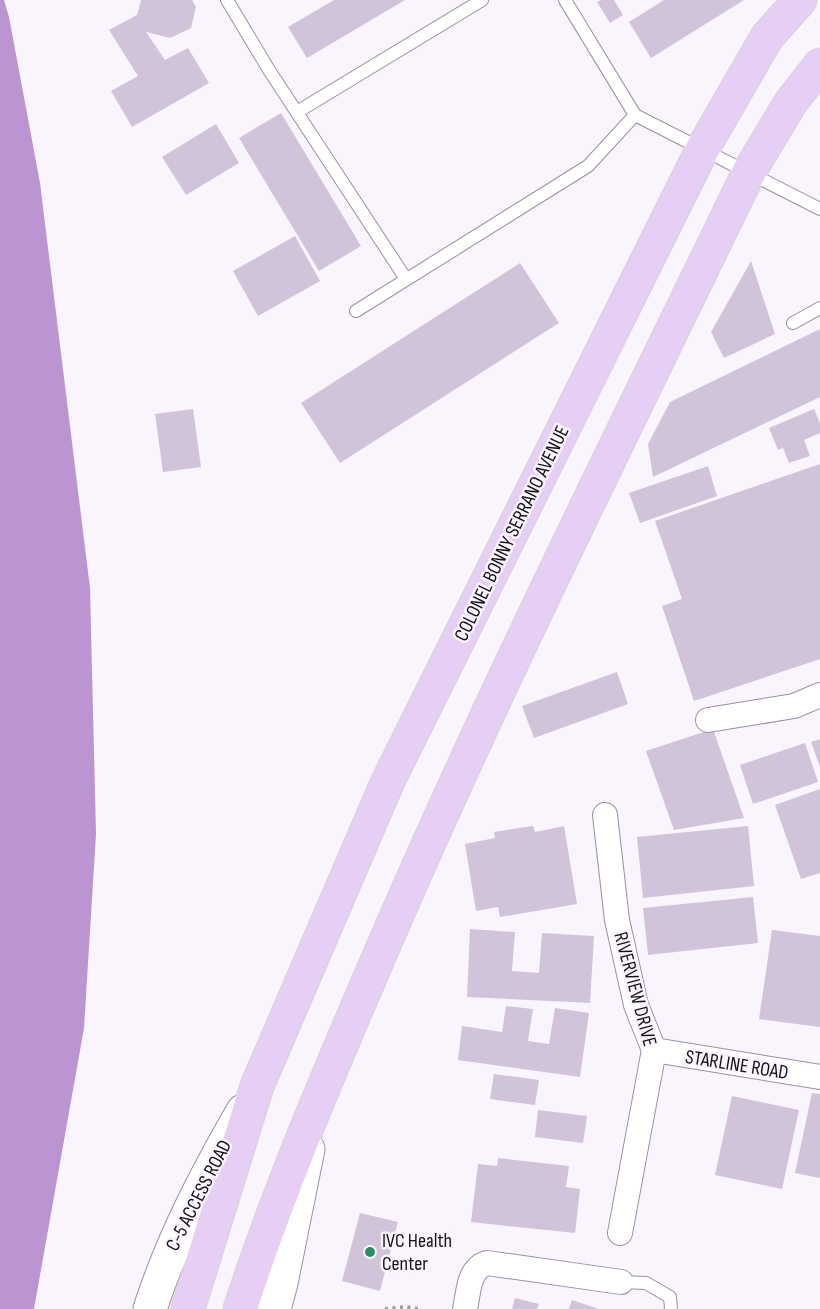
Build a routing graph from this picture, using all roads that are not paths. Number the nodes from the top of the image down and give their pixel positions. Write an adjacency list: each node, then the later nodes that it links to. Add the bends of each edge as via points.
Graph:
1 (227, 0): 6 (lane)
2 (482, 0): 6 (lane)
3 (565, 0): 7 (lane)
4 (800, 0): 8 (main road, COLONEL BONNY SERRANO AVENUE, via 767,37)
5 (820, 65): 9 (main road, via 791,102)
6 (297, 112): 11 (lane)
7 (635, 114): 8 (lane); 11 (lane, via 588,166)
8 (703, 148): 9 (lane); 20 (main road, COLONEL BONNY SERRANO AVENUE, via 388,781)
9 (749, 172): 10 (lane); 21 (main road, via 448,797)
10 (820, 209)
11 (406, 279): 13 (lane)
12 (820, 308): 14 (lane)
13 (356, 311)
14 (794, 323)
15 (820, 695): 16 (street, via 794,706)
16 (708, 720)
17 (605, 815): 18 (street, RIVERVIEW DRIVE, via 617,920 636,1005)
18 (654, 1050): 19 (street, STARLINE ROAD); 22 (street, RIVERVIEW DRIVE)
19 (820, 1077)
20 (257, 1086): 24 (street, C-5 ACCESS ROAD, via 201,1183 167,1256); 25 (main road, COLONEL BONNY SERRANO AVENUE)
21 (317, 1100): 26 (main road, via 265,1231); 27 (street)
22 (620, 1233)
23 (621, 1282): 28 (street, via 487,1263 472,1274); 29 (lane, via 646,1283 670,1297)
24 (150, 1309)
25 (188, 1309)
26 (240, 1309)
27 (274, 1309)
28 (465, 1309)
29 (671, 1309)

